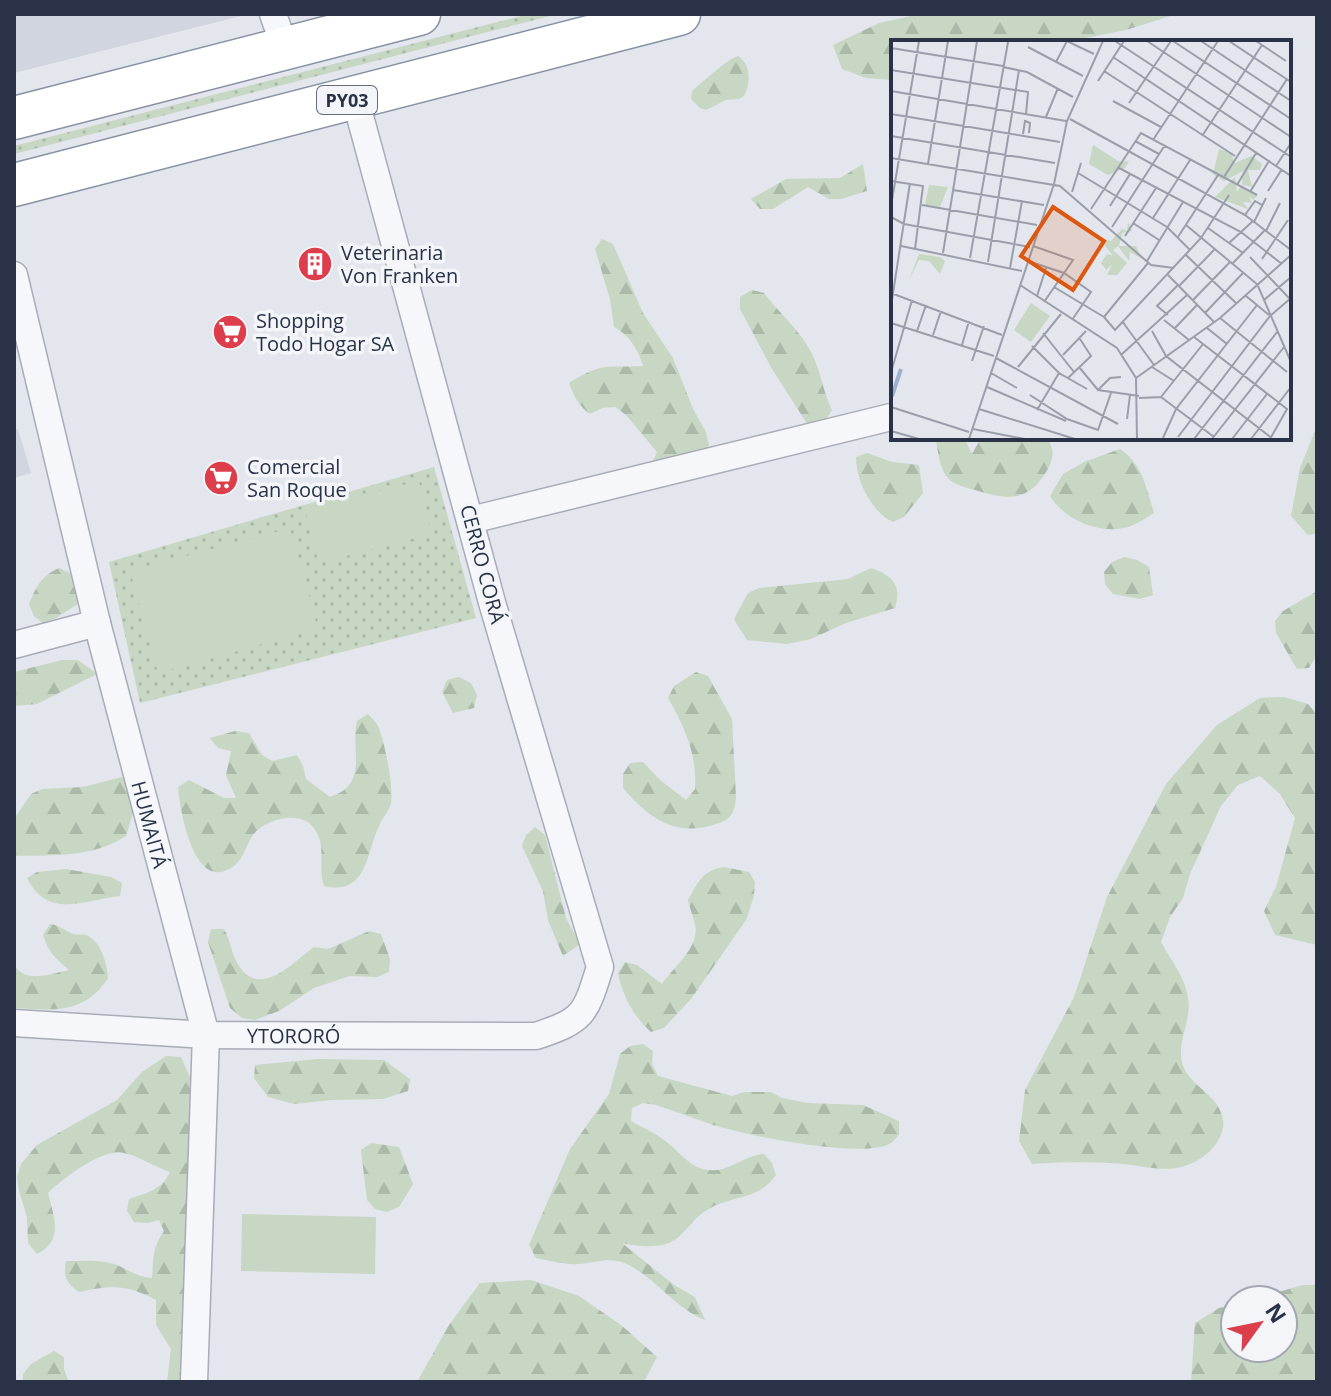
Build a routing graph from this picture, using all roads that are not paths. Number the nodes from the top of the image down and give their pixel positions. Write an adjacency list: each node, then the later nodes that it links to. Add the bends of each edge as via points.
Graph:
1 (419, 14): 3 (highway)
2 (679, 14): 4 (highway, PY03)
3 (279, 31): 5 (highway)
4 (355, 98): 6 (highway, PY03); 9 (street, CERRO CORÁ)
5 (14, 118)
6 (14, 185)
7 (14, 275): 10 (street, HUMAITÁ)
8 (891, 417): 9 (street)
9 (471, 520): 13 (street, CERRO CORÁ, via 600,967 589,1001)
10 (97, 623): 11 (street); 14 (street, HUMAITÁ)
11 (14, 645)
12 (14, 1023): 14 (street, YTORORÓ)
13 (572, 1024): 14 (street, YTORORÓ, via 536,1036)
14 (206, 1035): 15 (street, HUMAITÁ)
15 (194, 1382)

